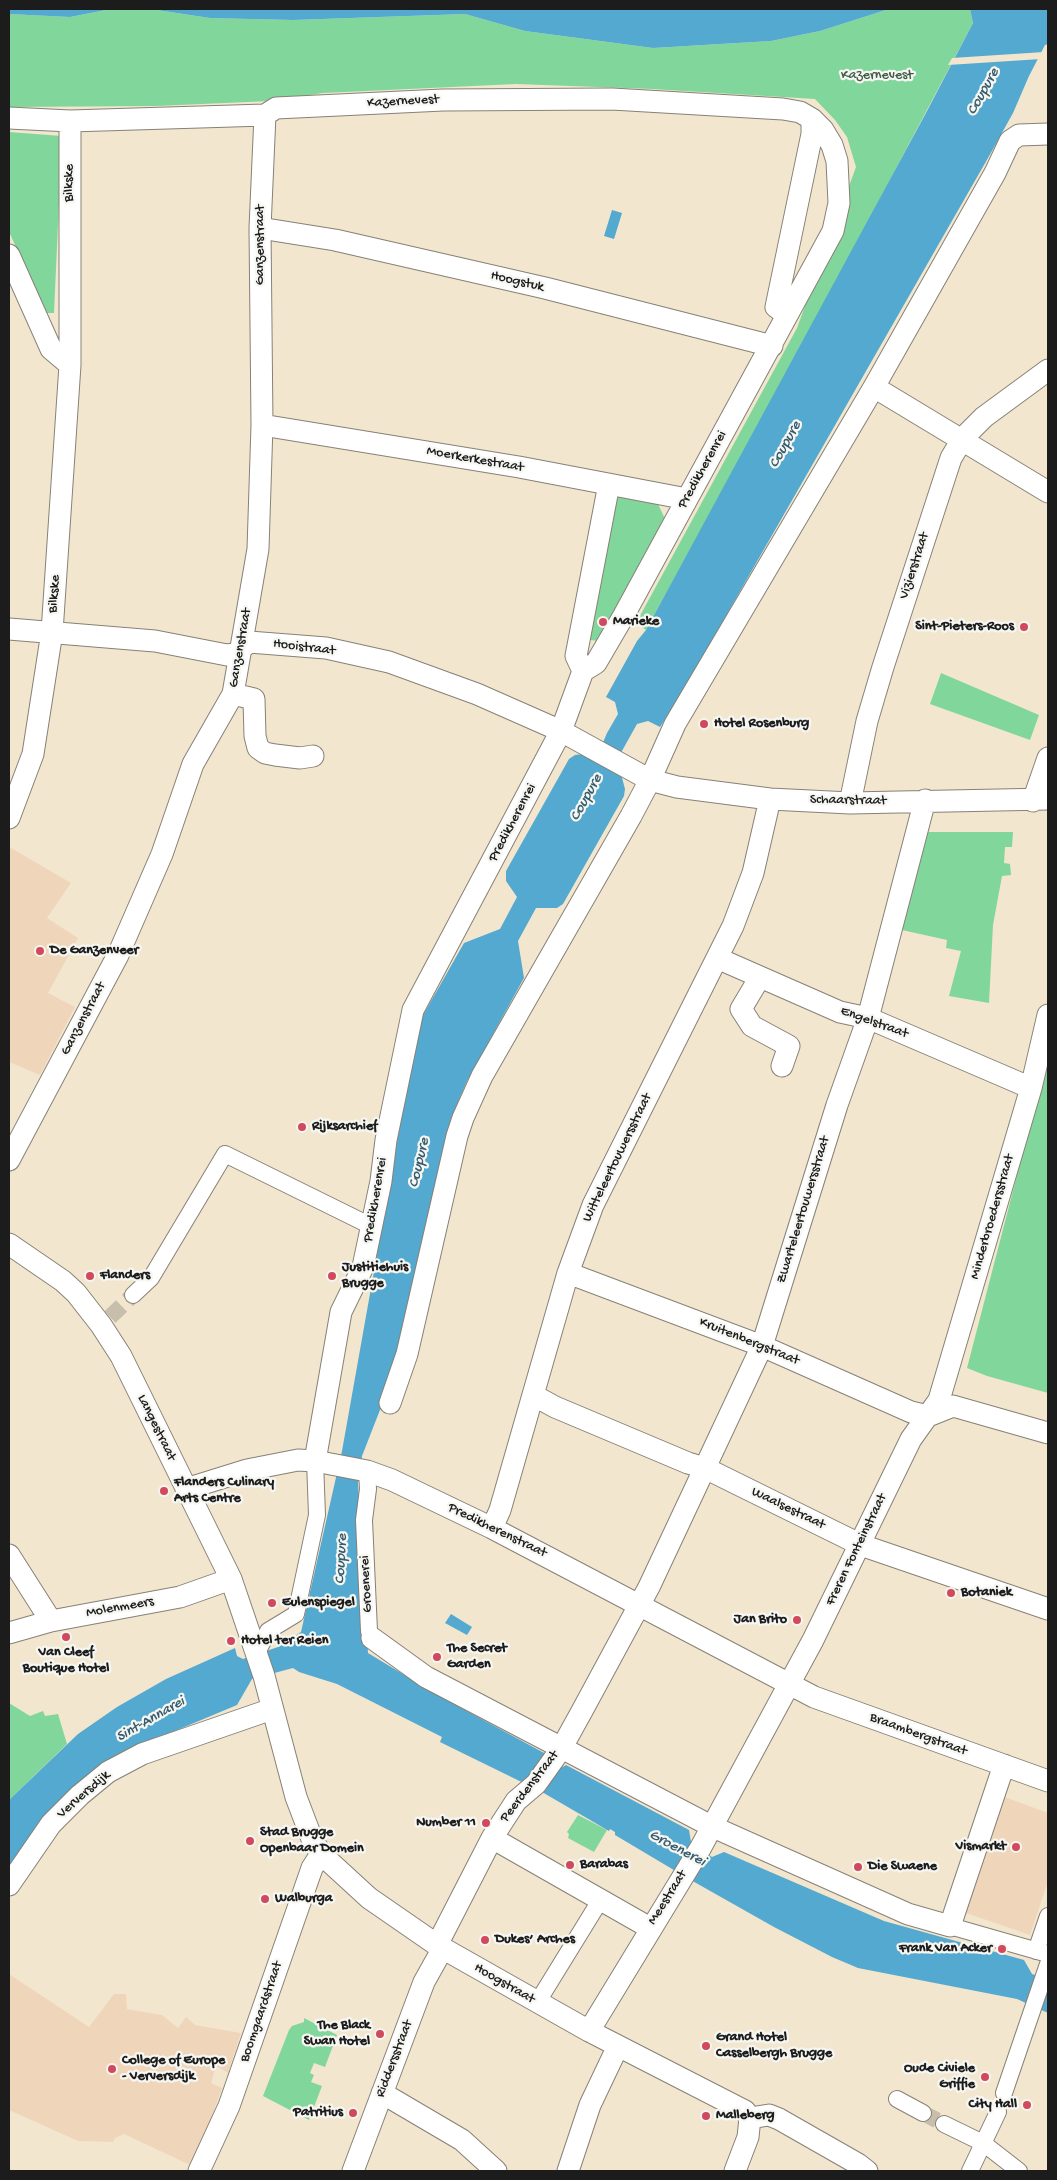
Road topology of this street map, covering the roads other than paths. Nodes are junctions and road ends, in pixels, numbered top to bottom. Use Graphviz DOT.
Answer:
graph roads {
  1 [pos="265,115"];
  2 [pos="806,116"];
  3 [pos="9,118"];
  4 [pos="70,121"];
  5 [pos="1048,134"];
  6 [pos="260,228"];
  7 [pos="9,255"];
  8 [pos="787,315"];
  9 [pos="772,346"];
  10 [pos="70,365"];
  11 [pos="1048,370"];
  12 [pos="874,387"];
  13 [pos="262,424"];
  14 [pos="963,438"];
  15 [pos="609,484"];
  16 [pos="1048,492"];
  17 [pos="687,499"];
  18 [pos="9,628"];
  19 [pos="52,632"];
  20 [pos="242,646"];
  21 [pos="583,671"];
  22 [pos="234,694"];
  23 [pos="562,731"];
  24 [pos="594,748"];
  25 [pos="313,756"];
  26 [pos="1048,758"];
  27 [pos="643,776"];
  28 [pos="770,799"];
  29 [pos="925,800"];
  30 [pos="1041,800"];
  31 [pos="850,802"];
  32 [pos="9,818"];
  33 [pos="717,958"];
  34 [pos="760,977"];
  35 [pos="1048,1015"];
  36 [pos="868,1018"];
  37 [pos="782,1066"];
  38 [pos="1031,1088"];
  39 [pos="9,1160"];
  40 [pos="371,1226"];
  41 [pos="9,1244"];
  42 [pos="568,1274"];
  43 [pos="133,1295"];
  44 [pos="762,1346"];
  45 [pos="534,1395"];
  46 [pos="390,1402"];
  47 [pos="928,1416"];
  48 [pos="1048,1433"];
  49 [pos="315,1460"];
  50 [pos="705,1468"];
  51 [pos="363,1470"];
  52 [pos="186,1489"];
  53 [pos="492,1528"];
  54 [pos="861,1545"];
  55 [pos="9,1555"];
  56 [pos="231,1580"];
  57 [pos="639,1604"];
  58 [pos="1048,1608"];
  59 [pos="51,1621"];
  60 [pos="9,1633"];
  61 [pos="372,1638"];
  62 [pos="257,1653"];
  63 [pos="264,1676"];
  64 [pos="789,1685"];
  65 [pos="272,1709"];
  66 [pos="556,1756"];
  67 [pos="1004,1765"];
  68 [pos="1048,1781"];
  69 [pos="711,1826"];
  70 [pos="492,1838"];
  71 [pos="321,1854"];
  72 [pos="9,1885"];
  73 [pos="602,1899"];
  74 [pos="1048,1916"];
  75 [pos="950,1926"];
  76 [pos="650,1928"];
  77 [pos="440,1947"];
  78 [pos="1042,1953"];
  79 [pos="1046,1971"];
  80 [pos="537,2003"];
  81 [pos="588,2031"];
  82 [pos="618,2046"];
  83 [pos="382,2093"];
  84 [pos="1004,2094"];
  85 [pos="897,2099"];
  86 [pos="998,2112"];
  87 [pos="923,2113"];
  88 [pos="750,2118"];
  89 [pos="944,2124"];
  90 [pos="983,2143"];
  91 [pos="200,2170"];
  92 [pos="353,2171"];
  93 [pos="496,2171"];
  94 [pos="568,2171"];
  95 [pos="735,2171"];
  96 [pos="867,2171"];
  97 [pos="970,2171"];
  98 [pos="1019,2171"];
  1 -- 2 [label="street, Kazernevest"];
  1 -- 4 [label="street, Kazernevest"];
  1 -- 6 [label="street, Ganzenstraat"];
  2 -- 8 [label="street"];
  2 -- 8 [label="street, Predikherenrei"];
  3 -- 4 [label="street, Kazernevest"];
  4 -- 10 [label="street, Bilkske"];
  5 -- 12 [label="street"];
  6 -- 9 [label="street, Hoogstuk"];
  6 -- 13 [label="street, Ganzenstraat"];
  7 -- 10 [label="street"];
  8 -- 9 [label="street, Predikherenrei"];
  9 -- 17 [label="street, Predikherenrei"];
  10 -- 19 [label="street, Bilkske"];
  11 -- 14 [label="street, Vizierstraat"];
  12 -- 14 [label="street"];
  12 -- 27 [label="street"];
  13 -- 15 [label="street, Moerkerkestraat"];
  13 -- 20 [label="street, Ganzenstraat"];
  14 -- 16 [label="street"];
  14 -- 31 [label="street, Vizierstraat"];
  15 -- 17 [label="street, Moerkerkestraat"];
  15 -- 21 [label="street"];
  17 -- 21 [label="street, Predikherenrei"];
  18 -- 19 [label="street, Hooistraat"];
  19 -- 20 [label="street, Hooistraat"];
  19 -- 32 [label="street, Bilkske"];
  20 -- 22 [label="street, Ganzenstraat"];
  20 -- 23 [label="street, Hooistraat"];
  21 -- 23 [label="street, Predikherenrei"];
  22 -- 25 [label="street"];
  22 -- 39 [label="street, Ganzenstraat"];
  23 -- 24 [label="street, Hooistraat"];
  23 -- 40 [label="street, Predikherenrei"];
  24 -- 27 [label="street, Schaarstraat"];
  26 -- 30 [label="street"];
  27 -- 28 [label="street, Schaarstraat"];
  27 -- 46 [label="street"];
  28 -- 31 [label="street, Schaarstraat"];
  28 -- 33 [label="street, Witteleertouwersstraat"];
  29 -- 30 [label="street, Schaarstraat"];
  29 -- 31 [label="street, Schaarstraat"];
  29 -- 36 [label="street, Zwarteleertouwersstraat"];
  33 -- 34 [label="street, Engelstraat"];
  33 -- 42 [label="street, Witteleertouwersstraat"];
  34 -- 36 [label="street, Engelstraat"];
  34 -- 37 [label="street"];
  35 -- 38 [label="street, Minderbroedersstraat"];
  36 -- 38 [label="street, Engelstraat"];
  36 -- 44 [label="street, Zwarteleertouwersstraat"];
  38 -- 47 [label="street, Minderbroedersstraat"];
  40 -- 43 [label="street"];
  40 -- 49 [label="street, Predikherenrei"];
  41 -- 52 [label="street, Langestraat"];
  42 -- 44 [label="street, Kruitenbergstraat"];
  42 -- 45 [label="street, Witteleertouwersstraat"];
  44 -- 47 [label="street, Kruitenbergstraat"];
  44 -- 50 [label="street, Zwarteleertouwersstraat"];
  45 -- 50 [label="street, Waalsestraat"];
  45 -- 53 [label="street, Witteleertouwersstraat"];
  47 -- 48 [label="street"];
  47 -- 54 [label="street, Freren Fonteinstraat"];
  49 -- 51 [label="street, Predikherenstraat"];
  49 -- 52 [label="street, Predikherenstraat"];
  49 -- 62 [label="street, Predikherenrei"];
  50 -- 54 [label="street, Waalsestraat"];
  50 -- 57 [label="street, Zwarteleertouwersstraat"];
  51 -- 53 [label="street, Predikherenstraat"];
  51 -- 61 [label="street, Groenerei"];
  52 -- 56 [label="street, Langestraat"];
  53 -- 57 [label="street, Predikherenstraat"];
  54 -- 58 [label="street, Waalsestraat"];
  54 -- 64 [label="street, Freren Fonteinstraat"];
  55 -- 59 [label="street"];
  56 -- 59 [label="street, Molenmeers"];
  56 -- 62 [label="street, Langestraat"];
  57 -- 64 [label="street, Predikherenstraat"];
  57 -- 66 [label="street, Peerdenstraat"];
  59 -- 60 [label="street, Molenmeers"];
  61 -- 66 [label="street, Groenerei"];
  62 -- 63 [label="street, Langestraat"];
  63 -- 65 [label="street, Hoogstraat"];
  64 -- 67 [label="street, Braambergstraat"];
  64 -- 69 [label="street, Meestraat"];
  65 -- 71 [label="street, Hoogstraat"];
  65 -- 72 [label="street, Verversdijk"];
  66 -- 69 [label="street, Groenerei"];
  66 -- 70 [label="street, Peerdenstraat"];
  67 -- 68 [label="street, Braambergstraat"];
  67 -- 75 [label="street"];
  69 -- 75 [label="street, Groenerei"];
  69 -- 76 [label="street, Meestraat"];
  70 -- 73 [label="street"];
  70 -- 77 [label="street, Peerdenstraat"];
  71 -- 77 [label="street, Hoogstraat"];
  71 -- 91 [label="street, Boomgaardstraat"];
  73 -- 76 [label="street"];
  73 -- 80 [label="street"];
  74 -- 78 [label="street"];
  75 -- 78 [label="street"];
  76 -- 81 [label="street, Meestraat"];
  77 -- 80 [label="street, Hoogstraat"];
  77 -- 83 [label="street, Riddersstraat"];
  79 -- 84 [label="street"];
  80 -- 81 [label="street, Hoogstraat"];
  81 -- 82 [label="street, Hoogstraat"];
  82 -- 88 [label="street, Hoogstraat"];
  82 -- 94 [label="street"];
  83 -- 92 [label="street, Riddersstraat"];
  83 -- 93 [label="street"];
  85 -- 87 [label="street"];
  86 -- 90 [label="street"];
  88 -- 95 [label="street"];
  88 -- 96 [label="street"];
  89 -- 90 [label="street"];
  90 -- 97 [label="street"];
  90 -- 98 [label="street"];
}
